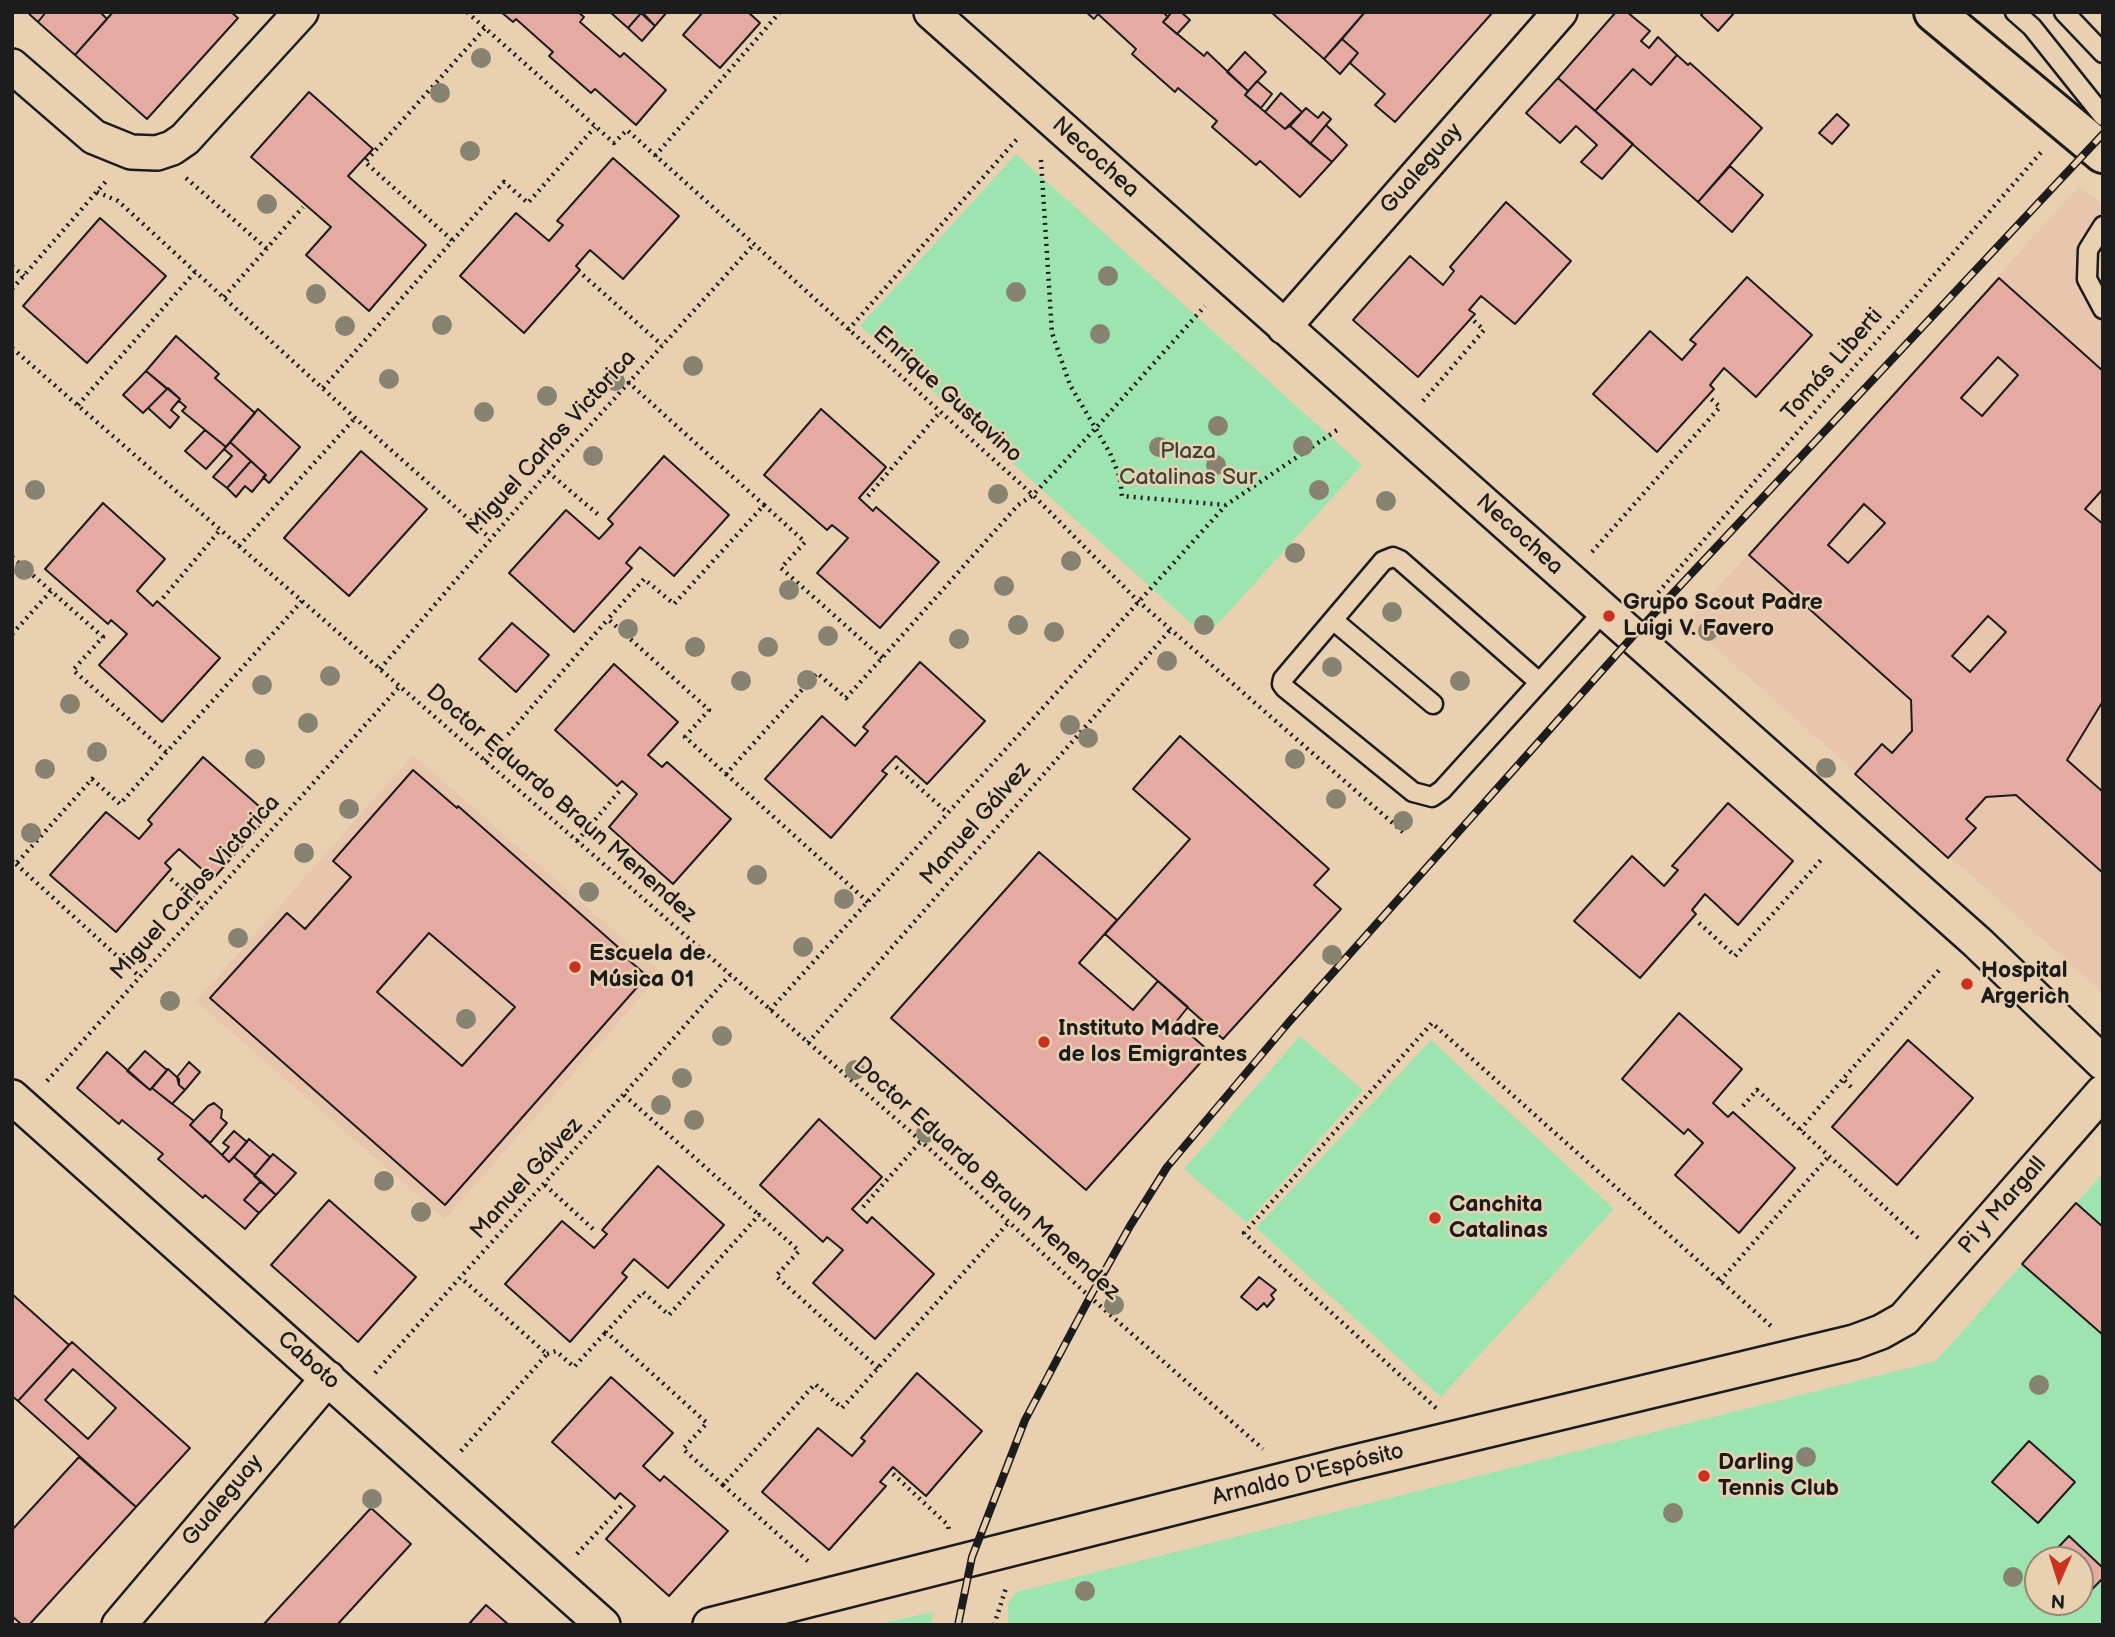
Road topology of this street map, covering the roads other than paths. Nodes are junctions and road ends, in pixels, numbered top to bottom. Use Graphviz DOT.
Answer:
graph roads {
  1 [pos="301,12"];
  2 [pos="931,12"];
  3 [pos="1560,12"];
  4 [pos="1934,12"];
  5 [pos="2015,12"];
  6 [pos="2064,12"];
  7 [pos="2103,53"];
  8 [pos="12,66"];
  9 [pos="2085,119"];
  10 [pos="2103,153"];
  11 [pos="2103,226"];
  12 [pos="2103,309"];
  13 [pos="1284,327"];
  14 [pos="1334,620"];
  15 [pos="1615,620"];
  16 [pos="1539,682"];
  17 [pos="1433,704"];
  18 [pos="2103,1063"];
  19 [pos="2103,1092"];
  20 [pos="12,1097"];
  21 [pos="1904,1320"];
  22 [pos="328,1378"];
  23 [pos="119,1625"];
  24 [pos="603,1625"];
  25 [pos="710,1625"];
  1 -- 8 [label="street"];
  2 -- 13 [label="street, Necochea"];
  3 -- 13 [label="street, Gualeguay"];
  4 -- 9 [label="main road"];
  5 -- 9 [label="lane"];
  6 -- 7 [label="lane"];
  9 -- 10 [label="main road"];
  11 -- 12 [label="lane"];
  13 -- 15 [label="street, Necochea"];
  14 -- 16 [label="lane"];
  14 -- 16 [label="lane"];
  14 -- 17 [label="lane"];
  15 -- 16 [label="lane"];
  15 -- 18 [label="street, Necochea"];
  19 -- 21 [label="street, Pi y Margall"];
  20 -- 22 [label="street, Caboto"];
  21 -- 25 [label="street, Arnaldo D'Espósito"];
  22 -- 23 [label="street, Gualeguay"];
  22 -- 24 [label="street, Caboto"];
}
